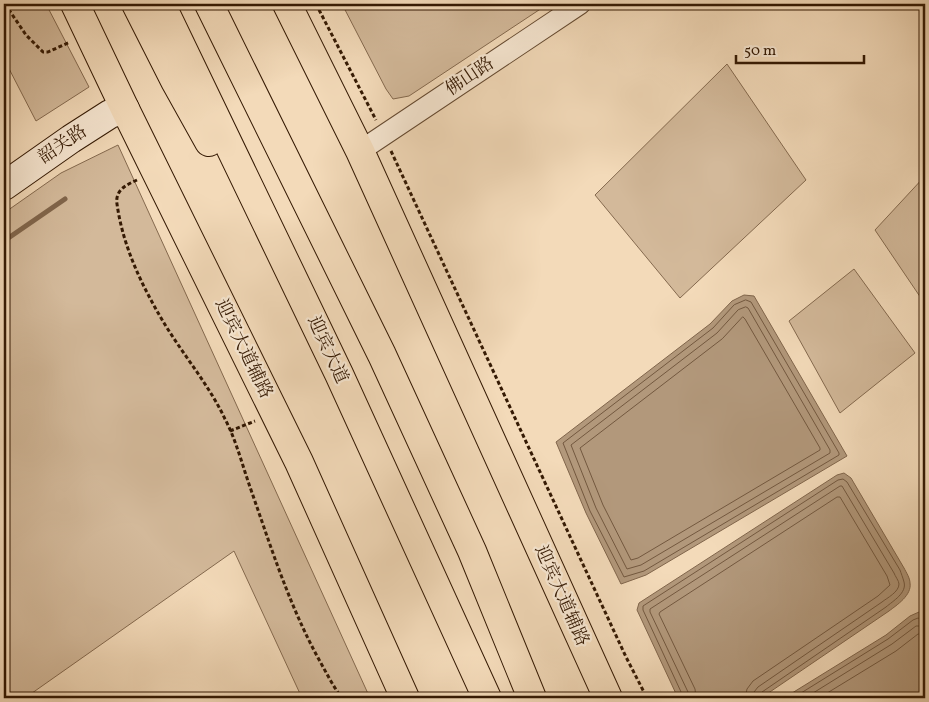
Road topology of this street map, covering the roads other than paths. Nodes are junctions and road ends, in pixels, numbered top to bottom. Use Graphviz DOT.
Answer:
graph roads {
  1 [pos="75,4"];
  2 [pos="136,4"];
  3 [pos="161,4"];
  4 [pos="209,4"];
  5 [pos="225,4"];
  6 [pos="287,4"];
  7 [pos="580,4"];
  8 [pos="125,109"];
  9 [pos="360,150"];
  10 [pos="4,186"];
  11 [pos="382,355"];
  12 [pos="339,374"];
  13 [pos="472,551"];
  14 [pos="404,698"];
  15 [pos="487,698"];
  16 [pos="532,698"];
  17 [pos="551,698"];
  18 [pos="608,698"];
  1 -- 8 [label="main road, 迎宾大道辅路"];
  2 -- 12 [label="main road"];
  3 -- 12 [label="main road, 迎宾大道"];
  4 -- 11 [label="main road"];
  5 -- 11 [label="main road"];
  6 -- 9 [label="main road, 迎宾大道辅路"];
  7 -- 9 [label="street, 佛山路"];
  8 -- 10 [label="street, 韶关路"];
  8 -- 14 [label="main road, 迎宾大道辅路"];
  9 -- 18 [label="main road, 迎宾大道辅路"];
  11 -- 13 [label="main road"];
  12 -- 15 [label="main road, 迎宾大道"];
  13 -- 16 [label="main road"];
  13 -- 17 [label="main road"];
}
